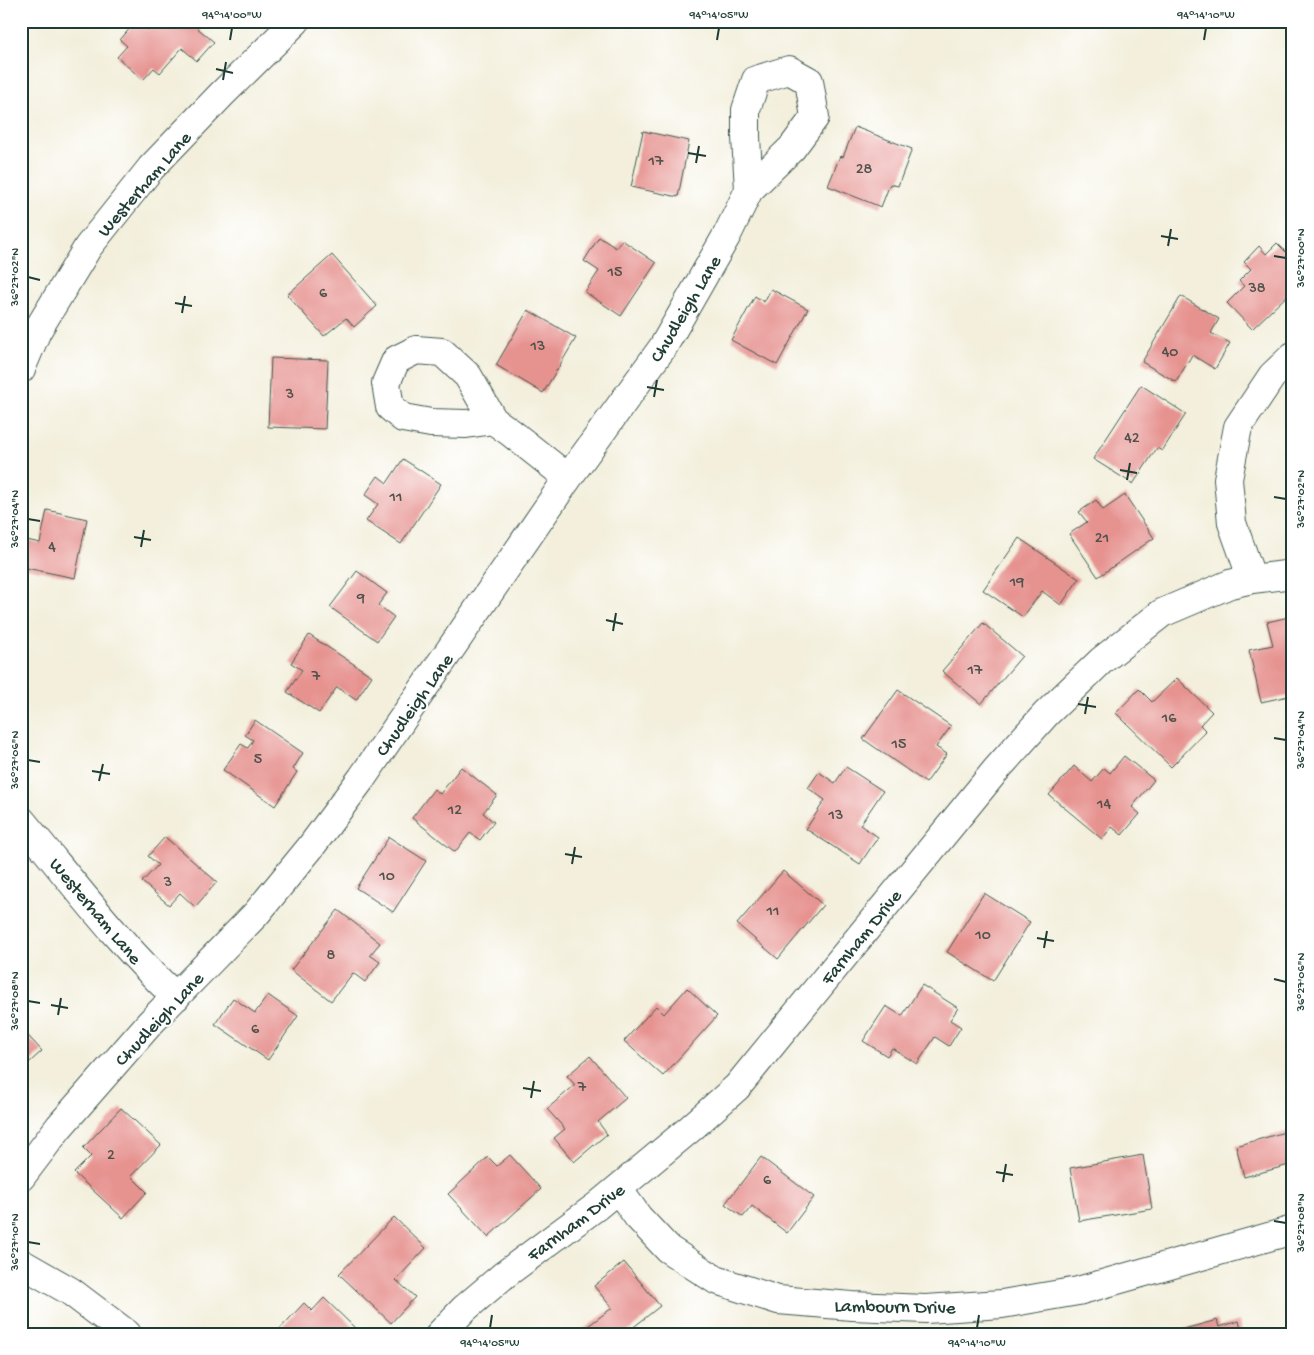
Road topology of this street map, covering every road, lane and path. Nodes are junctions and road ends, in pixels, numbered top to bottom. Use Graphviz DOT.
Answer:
graph roads {
  1 [pos="296,21"];
  2 [pos="749,190"];
  3 [pos="1293,356"];
  4 [pos="21,369"];
  5 [pos="493,420"];
  6 [pos="568,478"];
  7 [pos="1293,574"];
  8 [pos="1252,579"];
  9 [pos="21,820"];
  10 [pos="176,997"];
  11 [pos="21,1177"];
  12 [pos="618,1189"];
  13 [pos="1293,1230"];
  14 [pos="21,1263"];
  15 [pos="127,1334"];
  16 [pos="440,1334"];
  1 -- 4 [label="street, Westerham Lane"];
  2 -- 6 [label="street, Chudleigh Lane"];
  3 -- 8 [label="street"];
  5 -- 6 [label="street"];
  6 -- 10 [label="street, Chudleigh Lane"];
  7 -- 8 [label="street, Farnham Drive"];
  8 -- 12 [label="street, Farnham Drive"];
  9 -- 10 [label="street, Westerham Lane"];
  10 -- 11 [label="street, Chudleigh Lane"];
  12 -- 13 [label="street, Lambourn Drive"];
  12 -- 16 [label="street, Farnham Drive"];
  14 -- 15 [label="street"];
}
